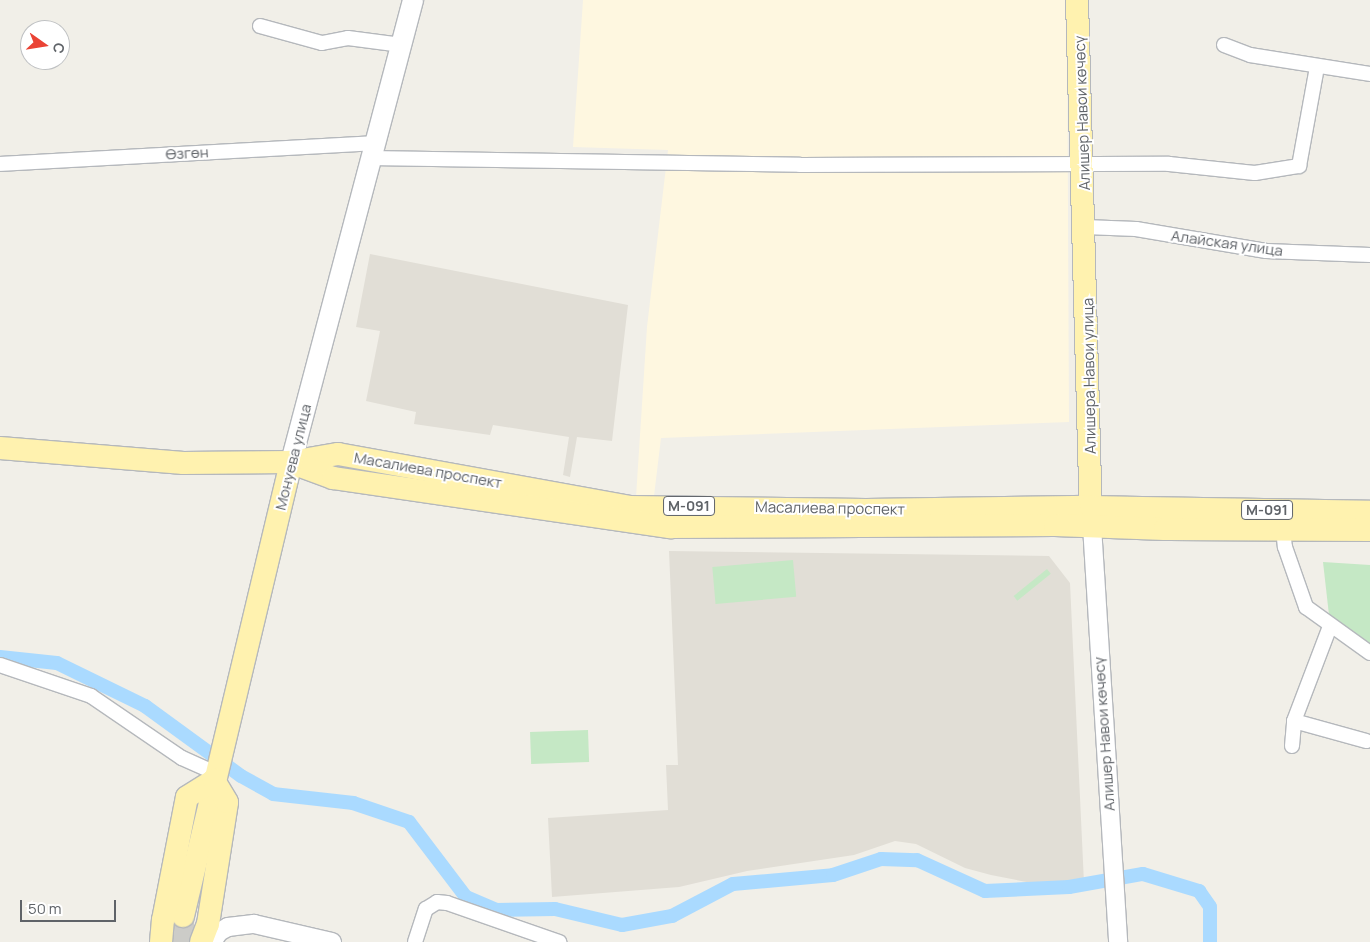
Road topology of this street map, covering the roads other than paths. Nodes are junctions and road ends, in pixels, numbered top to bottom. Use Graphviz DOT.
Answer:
graph roads {
  1 [pos="413,0"];
  2 [pos="1077,0"];
  3 [pos="260,26"];
  4 [pos="402,45"];
  5 [pos="1224,45"];
  6 [pos="1318,68"];
  7 [pos="1370,74"];
  8 [pos="372,150"];
  9 [pos="1084,163"];
  10 [pos="0,164"];
  11 [pos="1085,226"];
  12 [pos="1370,256"];
  13 [pos="0,448"];
  14 [pos="291,462"];
  15 [pos="1370,512"];
  16 [pos="1091,517"];
  17 [pos="1282,529"];
  18 [pos="1370,530"];
  19 [pos="1330,626"];
  20 [pos="1370,653"];
  21 [pos="0,665"];
  22 [pos="1294,721"];
  23 [pos="1366,741"];
  24 [pos="1292,746"];
  25 [pos="217,768"];
  26 [pos="183,916"];
  27 [pos="162,942"];
  28 [pos="201,942"];
  29 [pos="212,942"];
  30 [pos="332,942"];
  31 [pos="415,942"];
  32 [pos="559,942"];
  33 [pos="1118,942"];
  1 -- 4 [label="main road, Монуева улица"];
  2 -- 9 [label="main road, Алишер Навои көчөсү"];
  3 -- 4 [label="street"];
  4 -- 8 [label="main road, Монуева улица"];
  5 -- 6 [label="street"];
  6 -- 7 [label="street"];
  6 -- 9 [label="street, Өзгөн"];
  8 -- 9 [label="street, Өзгөн"];
  8 -- 10 [label="street, Өзгөн"];
  8 -- 14 [label="main road, Монуева улица"];
  9 -- 11 [label="main road, Алишер Навои көчөсү"];
  11 -- 12 [label="street, Алайская улица"];
  11 -- 16 [label="main road, Алишера Навои улица"];
  13 -- 14 [label="main road"];
  14 -- 16 [label="main road, Масалиева проспект / М-091"];
  14 -- 25 [label="main road, Монуева улица"];
  15 -- 16 [label="main road, Масалиева проспект / М-091"];
  16 -- 17 [label="main road, М-091"];
  16 -- 33 [label="street, Алишер Навои көчөсү"];
  17 -- 18 [label="main road, М-091"];
  17 -- 19 [label="street"];
  19 -- 20 [label="street"];
  19 -- 22 [label="street"];
  21 -- 25 [label="street"];
  22 -- 23 [label="street"];
  22 -- 24 [label="street"];
  25 -- 26 [label="main road, Монуева улица"];
  25 -- 27 [label="main road"];
  25 -- 28 [label="main road"];
  29 -- 30 [label="street"];
  31 -- 32 [label="street"];
}
